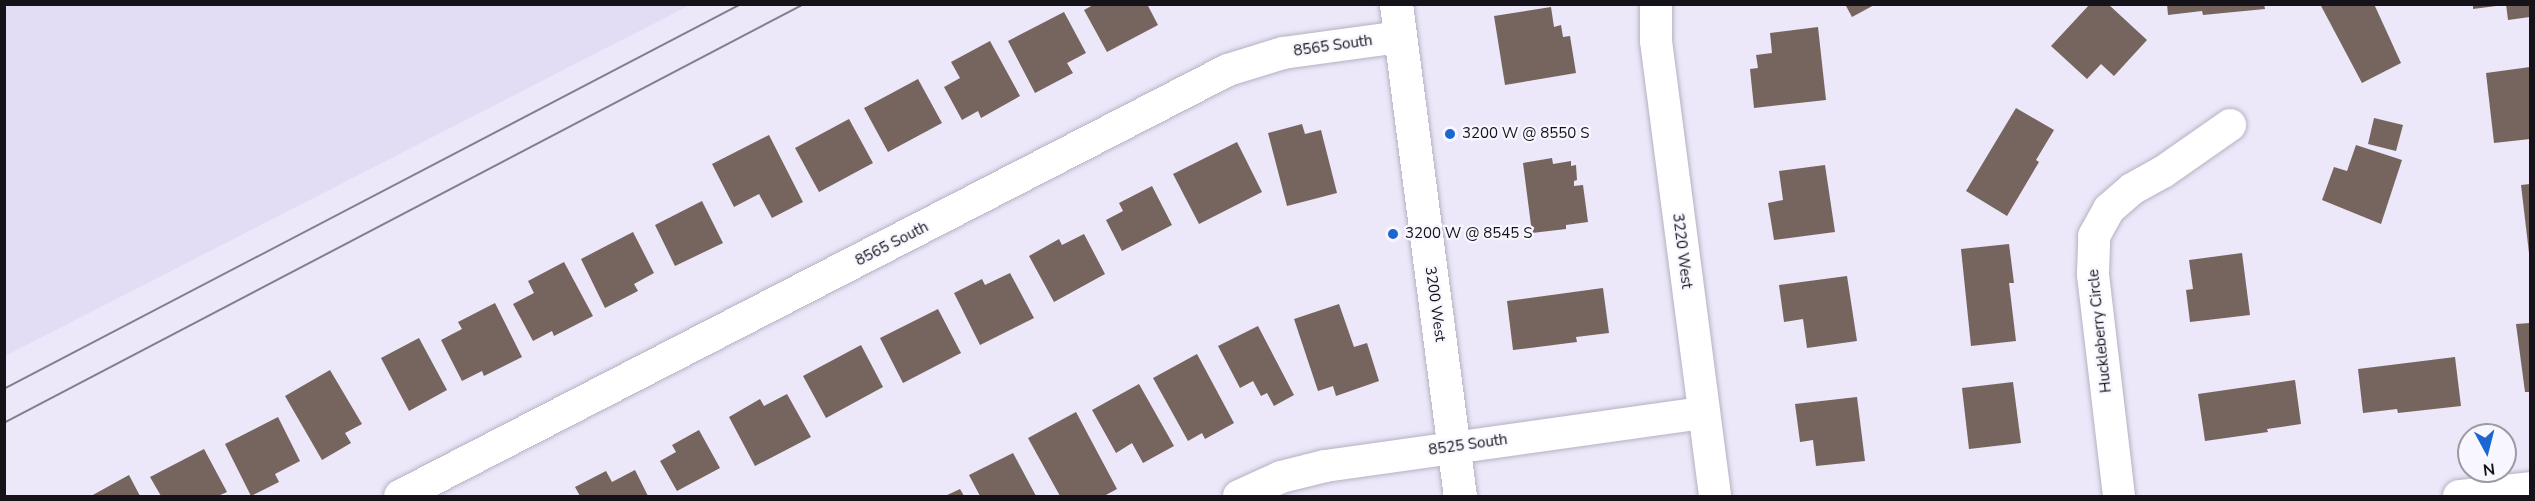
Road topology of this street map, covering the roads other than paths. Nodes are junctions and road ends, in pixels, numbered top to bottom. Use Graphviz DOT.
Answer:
graph roads {
  1 [pos="1396,4"];
  2 [pos="1656,4"];
  3 [pos="1400,37"];
  4 [pos="2230,125"];
  5 [pos="1703,413"];
  6 [pos="1453,447"];
  7 [pos="2530,488"];
  8 [pos="400,496"];
  9 [pos="1239,496"];
  10 [pos="1460,496"];
  11 [pos="1715,496"];
  12 [pos="2119,496"];
  13 [pos="2459,496"];
  1 -- 3 [label="street, 3200 West"];
  2 -- 5 [label="street, 3220 West"];
  3 -- 6 [label="street, 3200 West"];
  3 -- 8 [label="street, 8565 South"];
  4 -- 12 [label="street, Huckleberry Circle"];
  5 -- 6 [label="street, 8525 South"];
  5 -- 11 [label="street, 3220 West"];
  6 -- 9 [label="street, 8525 South"];
  6 -- 10 [label="street, 3200 West"];
  7 -- 13 [label="street"];
}
